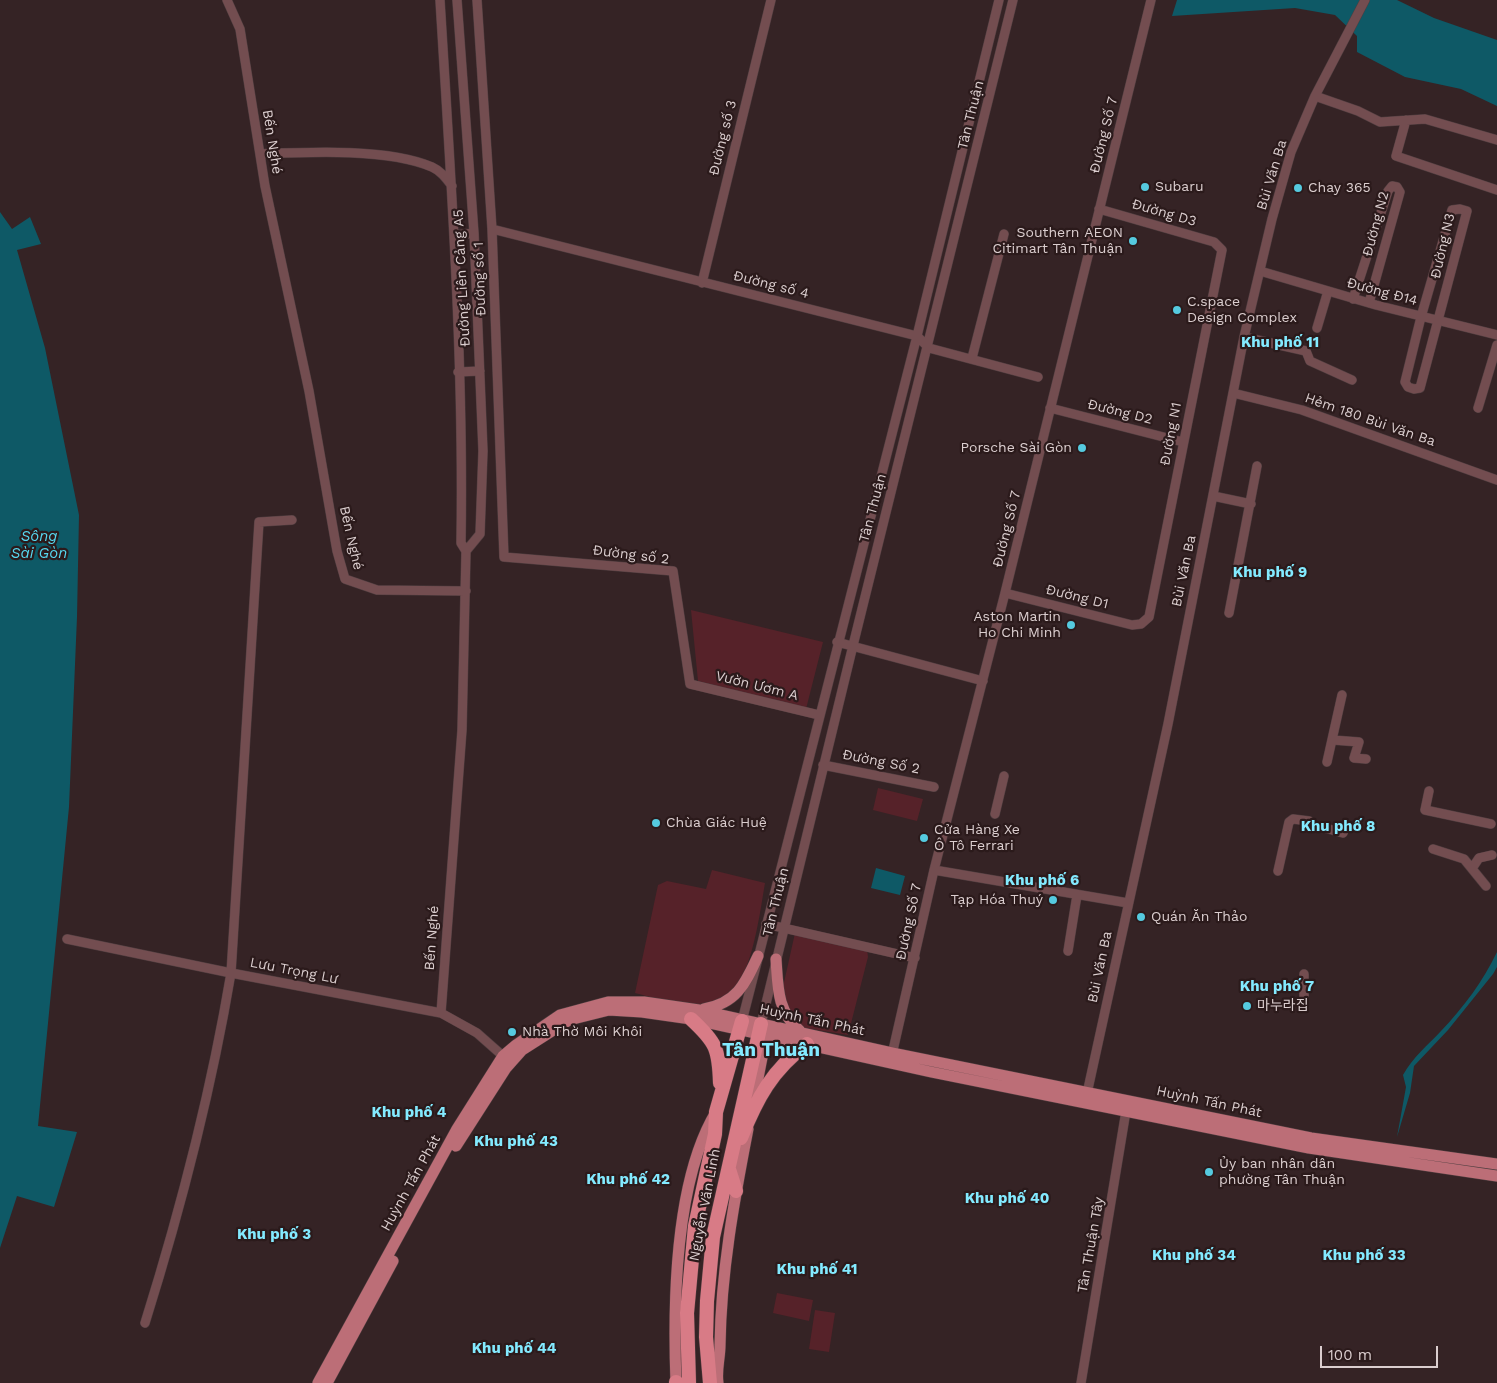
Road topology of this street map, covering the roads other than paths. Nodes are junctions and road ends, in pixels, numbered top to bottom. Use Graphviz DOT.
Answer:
graph roads {
  1 [pos="227,0"];
  2 [pos="440,0"];
  3 [pos="457,0"];
  4 [pos="477,0"];
  5 [pos="771,0"];
  6 [pos="999,0"];
  7 [pos="1013,0"];
  8 [pos="1151,0"];
  9 [pos="1365,0"];
  10 [pos="1315,96"];
  11 [pos="1406,120"];
  12 [pos="1497,140"];
  13 [pos="260,154"];
  14 [pos="452,186"];
  15 [pos="1497,190"];
  16 [pos="1099,209"];
  17 [pos="947,211"];
  18 [pos="961,215"];
  19 [pos="492,229"];
  20 [pos="474,234"];
  21 [pos="1004,234"];
  22 [pos="455,235"];
  23 [pos="1220,246"];
  24 [pos="1260,271"];
  25 [pos="702,282"];
  26 [pos="1328,291"];
  27 [pos="1353,299"];
  28 [pos="1369,303"];
  29 [pos="1421,317"];
  30 [pos="1438,321"];
  31 [pos="1316,328"];
  32 [pos="1497,335"];
  33 [pos="916,336"];
  34 [pos="1244,337"];
  35 [pos="1497,345"];
  36 [pos="929,348"];
  37 [pos="972,358"];
  38 [pos="480,371"];
  39 [pos="458,372"];
  40 [pos="1038,377"];
  41 [pos="1352,380"];
  42 [pos="1233,393"];
  43 [pos="1050,408"];
  44 [pos="1478,408"];
  45 [pos="1184,442"];
  46 [pos="1257,466"];
  47 [pos="1497,480"];
  48 [pos="1213,496"];
  49 [pos="1251,504"];
  50 [pos="292,520"];
  51 [pos="466,551"];
  52 [pos="504,557"];
  53 [pos="466,591"];
  54 [pos="1005,592"];
  55 [pos="1229,613"];
  56 [pos="1142,624"];
  57 [pos="837,642"];
  58 [pos="852,645"];
  59 [pos="983,681"];
  60 [pos="690,684"];
  61 [pos="1342,695"];
  62 [pos="822,702"];
  63 [pos="838,706"];
  64 [pos="819,715"];
  65 [pos="1333,740"];
  66 [pos="1366,759"];
  67 [pos="1327,762"];
  68 [pos="823,764"];
  69 [pos="1004,776"];
  70 [pos="934,787"];
  71 [pos="1429,791"];
  72 [pos="995,814"];
  73 [pos="1309,821"];
  74 [pos="1491,824"];
  75 [pos="1318,826"];
  76 [pos="1343,833"];
  77 [pos="1433,849"];
  78 [pos="1492,855"];
  79 [pos="1473,866"];
  80 [pos="934,870"];
  81 [pos="1278,871"];
  82 [pos="1486,886"];
  83 [pos="1077,895"];
  84 [pos="1128,903"];
  85 [pos="766,924"];
  86 [pos="784,928"];
  87 [pos="67,939"];
  88 [pos="1068,951"];
  89 [pos="758,956"];
  90 [pos="915,958"];
  91 [pos="776,959"];
  92 [pos="231,973"];
  93 [pos="1304,974"];
  94 [pos="1304,997"];
  95 [pos="441,1013"];
  96 [pos="695,1015"];
  97 [pos="741,1026"];
  98 [pos="762,1032"];
  99 [pos="804,1038"];
  100 [pos="892,1058"];
  101 [pos="507,1060"];
  102 [pos="1086,1097"];
  103 [pos="720,1098"];
  104 [pos="1126,1111"];
  105 [pos="716,1112"];
  106 [pos="752,1112"];
  107 [pos="1310,1143"];
  108 [pos="729,1167"];
  109 [pos="1492,1170"];
  110 [pos="736,1191"];
  111 [pos="687,1322"];
  112 [pos="145,1323"];
  113 [pos="676,1338"];
  114 [pos="334,1363"];
  115 [pos="715,1380"];
  116 [pos="318,1383"];
  117 [pos="327,1383"];
  118 [pos="679,1383"];
  119 [pos="1081,1383"];
  1 -- 13 [label="street, Bến Nghé"];
  2 -- 14 [label="street, Đường Liên Cảng A5"];
  3 -- 20 [label="street, Đường Liên Cảng A5"];
  4 -- 19 [label="street, Đường số 1"];
  5 -- 25 [label="street, Đường số 3"];
  6 -- 17 [label="street, Tân Thuận"];
  7 -- 18 [label="street, Tân Thuận"];
  8 -- 16 [label="street, Đường Số 7"];
  9 -- 10 [label="street, Bùi Văn Ba"];
  10 -- 11 [label="street"];
  10 -- 24 [label="street, Bùi Văn Ba"];
  11 -- 12 [label="street"];
  11 -- 15 [label="street"];
  13 -- 14 [label="street"];
  13 -- 53 [label="street, Bến Nghé"];
  14 -- 22 [label="street, Đường Liên Cảng A5"];
  16 -- 23 [label="street, Đường D3"];
  16 -- 43 [label="street, Đường Số 7"];
  17 -- 18 [label="street"];
  17 -- 33 [label="street, Tân Thuận"];
  18 -- 36 [label="street, Tân Thuận"];
  19 -- 25 [label="street, Đường số 4"];
  19 -- 52 [label="street, Đường số 1"];
  20 -- 22 [label="street"];
  20 -- 38 [label="street, Đường Liên Cảng A5"];
  21 -- 37 [label="street"];
  22 -- 39 [label="street, Đường Liên Cảng A5"];
  23 -- 45 [label="street, Đường N1"];
  24 -- 26 [label="street, Đường Đ14"];
  24 -- 34 [label="street, Bùi Văn Ba"];
  25 -- 33 [label="street, Đường số 4"];
  26 -- 27 [label="street, Đường Đ14"];
  26 -- 31 [label="street"];
  27 -- 28 [label="street, Đường Đ14"];
  27 -- 28 [label="street, Đường N2"];
  28 -- 29 [label="street, Đường Đ14"];
  29 -- 30 [label="street, Đường Đ14"];
  29 -- 30 [label="street"];
  29 -- 30 [label="street, Đường N3"];
  30 -- 32 [label="street, Đường Đ14"];
  33 -- 36 [label="street, Đường số 4"];
  33 -- 57 [label="street, Tân Thuận"];
  34 -- 41 [label="street"];
  34 -- 42 [label="street, Bùi Văn Ba"];
  35 -- 44 [label="street"];
  36 -- 37 [label="street, Đường số 4"];
  36 -- 58 [label="street, Tân Thuận"];
  37 -- 40 [label="street, Đường số 4"];
  38 -- 39 [label="street"];
  38 -- 51 [label="street, Đường Liên Cảng A5"];
  39 -- 51 [label="street, Đường Liên Cảng A5"];
  42 -- 47 [label="street, Hẻm 180 Bùi Văn Ba"];
  42 -- 48 [label="street, Bùi Văn Ba"];
  43 -- 45 [label="street, Đường D2"];
  43 -- 54 [label="street, Đường Số 7"];
  45 -- 56 [label="street, Đường N1"];
  46 -- 49 [label="street"];
  48 -- 49 [label="street"];
  48 -- 84 [label="street, Bùi Văn Ba"];
  49 -- 55 [label="street"];
  50 -- 92 [label="street"];
  51 -- 53 [label="street, Đường Liên Cảng A5"];
  52 -- 60 [label="street, Đường số 2"];
  53 -- 95 [label="street, Bến Nghé"];
  54 -- 56 [label="street, Đường D1"];
  54 -- 59 [label="street, Đường Số 7"];
  57 -- 58 [label="street"];
  57 -- 62 [label="street, Tân Thuận"];
  58 -- 59 [label="street"];
  58 -- 63 [label="street, Tân Thuận"];
  59 -- 80 [label="street, Đường Số 7"];
  60 -- 64 [label="street, Vườn Ươm A"];
  61 -- 65 [label="street"];
  62 -- 63 [label="street"];
  62 -- 64 [label="street, Tân Thuận"];
  63 -- 68 [label="street, Tân Thuận"];
  64 -- 85 [label="street, Tân Thuận"];
  65 -- 66 [label="street"];
  65 -- 67 [label="street"];
  68 -- 70 [label="street, Đường Số 2"];
  68 -- 86 [label="street, Tân Thuận"];
  69 -- 72 [label="street"];
  71 -- 74 [label="street"];
  73 -- 81 [label="street"];
  75 -- 76 [label="street"];
  77 -- 79 [label="street"];
  78 -- 79 [label="street"];
  79 -- 82 [label="street"];
  80 -- 83 [label="street"];
  80 -- 90 [label="street, Đường Số 7"];
  83 -- 84 [label="street"];
  83 -- 88 [label="street"];
  84 -- 102 [label="street, Bùi Văn Ba"];
  85 -- 86 [label="street"];
  85 -- 89 [label="street, Tân Thuận"];
  86 -- 90 [label="street"];
  86 -- 91 [label="street, Tân Thuận"];
  87 -- 92 [label="street, Lưu Trọng Lư"];
  89 -- 96 [label="main road"];
  89 -- 97 [label="street, Tân Thuận"];
  90 -- 100 [label="street, Đường Số 7"];
  91 -- 98 [label="street, Tân Thuận"];
  91 -- 99 [label="main road"];
  92 -- 95 [label="street, Lưu Trọng Lư"];
  92 -- 112 [label="street"];
  93 -- 94 [label="street"];
  95 -- 101 [label="street, Lưu Trọng Lư"];
  96 -- 97 [label="main road, Huỳnh Tấn Phát"];
  96 -- 101 [label="main road, Huỳnh Tấn Phát"];
  96 -- 103 [label="highway"];
  97 -- 98 [label="main road, Huỳnh Tấn Phát"];
  97 -- 103 [label="highway, Nguyễn Văn Linh"];
  98 -- 99 [label="main road, Huỳnh Tấn Phát"];
  98 -- 106 [label="main road, Nguyễn Văn Linh"];
  98 -- 108 [label="highway, Nguyễn Văn Linh"];
  99 -- 100 [label="main road, Huỳnh Tấn Phát"];
  99 -- 106 [label="highway"];
  100 -- 102 [label="main road, Huỳnh Tấn Phát"];
  101 -- 114 [label="main road, Huỳnh Tấn Phát"];
  102 -- 104 [label="main road, Huỳnh Tấn Phát"];
  102 -- 107 [label="main road, Huỳnh Tấn Phát"];
  103 -- 105 [label="highway, Nguyễn Văn Linh"];
  104 -- 107 [label="main road, Huỳnh Tấn Phát"];
  104 -- 119 [label="street, Tân Thuận Tây"];
  105 -- 111 [label="highway, Nguyễn Văn Linh"];
  105 -- 113 [label="main road, Nguyễn Văn Linh"];
  106 -- 108 [label="highway"];
  106 -- 110 [label="main road, Nguyễn Văn Linh"];
  107 -- 109 [label="main road, Huỳnh Tấn Phát"];
  108 -- 110 [label="highway"];
  108 -- 115 [label="highway, Nguyễn Văn Linh"];
  110 -- 115 [label="main road, Nguyễn Văn Linh"];
  111 -- 113 [label="highway"];
  111 -- 118 [label="highway, Nguyễn Văn Linh"];
  113 -- 118 [label="main road, Nguyễn Văn Linh"];
  114 -- 116 [label="main road, Huỳnh Tấn Phát"];
  114 -- 117 [label="main road, Huỳnh Tấn Phát"];
}
